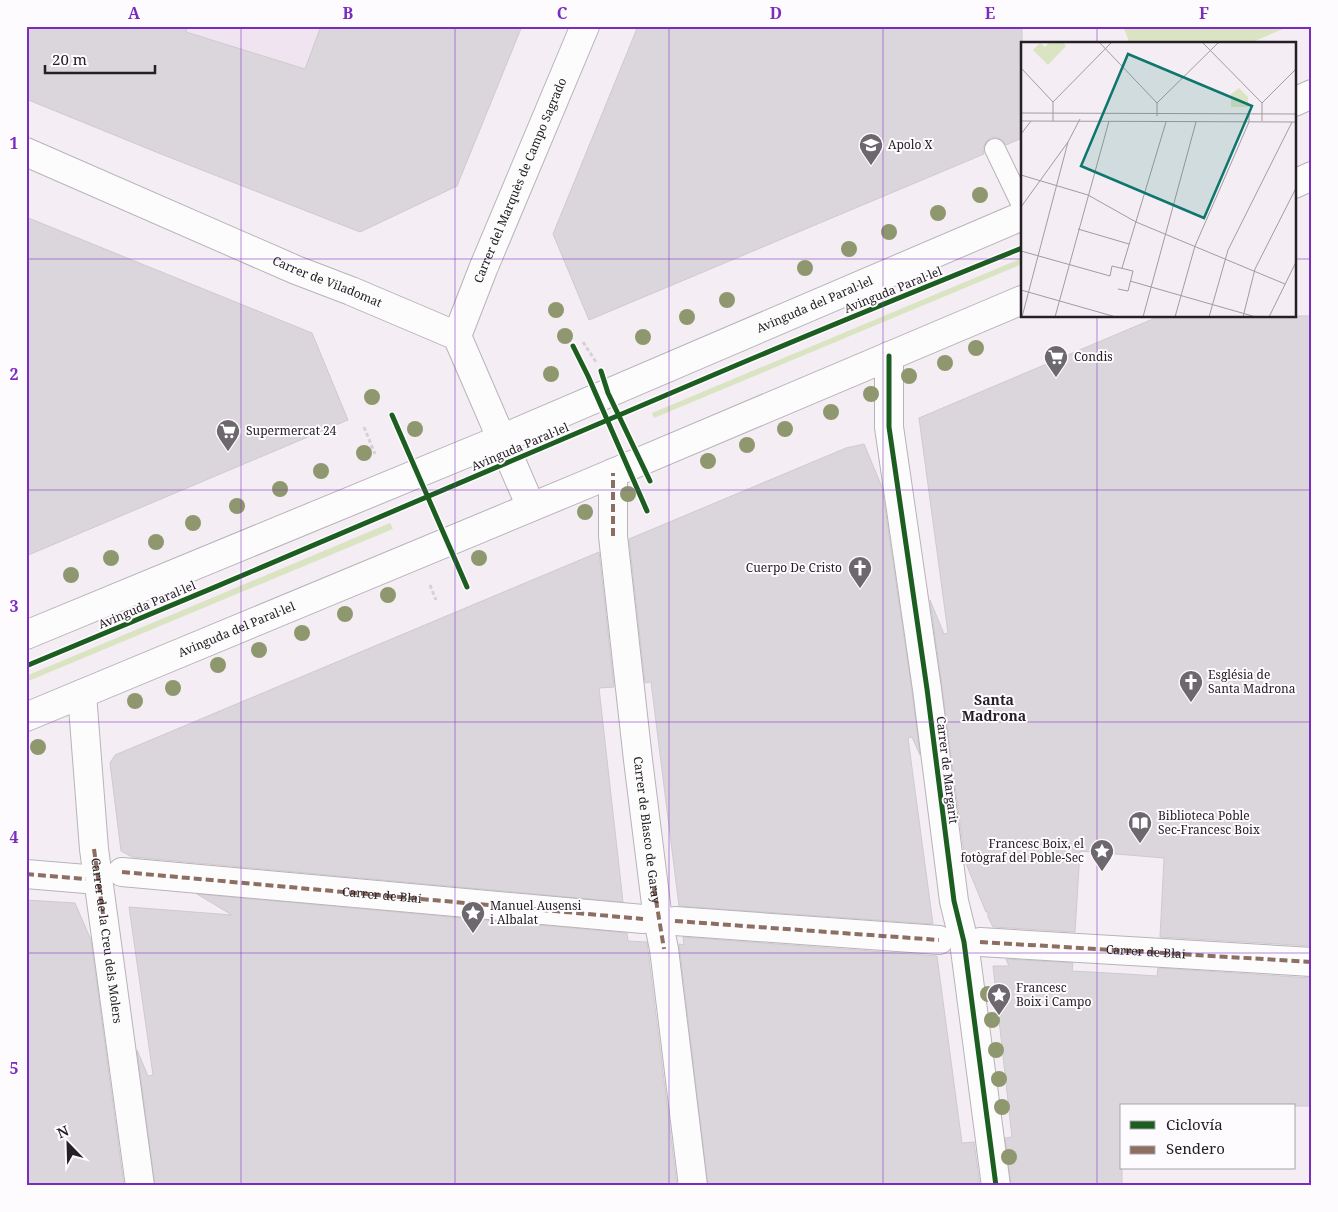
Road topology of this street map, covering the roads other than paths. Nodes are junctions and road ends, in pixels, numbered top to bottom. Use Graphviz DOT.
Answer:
graph roads {
  1 [pos="585,26"];
  2 [pos="1312,94"];
  3 [pos="1296,101"];
  4 [pos="995,149"];
  5 [pos="26,152"];
  6 [pos="1312,176"];
  7 [pos="1296,183"];
  8 [pos="1021,203"];
  9 [pos="1021,216"];
  10 [pos="1021,300"];
  11 [pos="457,336"];
  12 [pos="889,356"];
  13 [pos="501,439"];
  14 [pos="614,473"];
  15 [pos="530,507"];
  16 [pos="26,635"];
  17 [pos="82,694"];
  18 [pos="26,718"];
  19 [pos="122,872"];
  20 [pos="26,874"];
  21 [pos="86,879"];
  22 [pos="643,919"];
  23 [pos="675,921"];
  24 [pos="939,940"];
  25 [pos="980,942"];
  26 [pos="1312,962"];
  27 [pos="140,1186"];
  28 [pos="693,1186"];
  29 [pos="996,1186"];
  1 -- 11 [label="street, Carrer del Marquès de Campo Sagrado"];
  2 -- 3 [label="street"];
  4 -- 8 [label="lane"];
  5 -- 11 [label="street, Carrer de Viladomat"];
  6 -- 7 [label="street"];
  9 -- 13 [label="street, Avinguda del Paral·lel"];
  10 -- 12 [label="street, Avinguda del Paral·lel"];
  11 -- 13 [label="street"];
  12 -- 14 [label="street, Avinguda del Paral·lel"];
  12 -- 29 [label="street, Carrer de Margarit"];
  13 -- 15 [label="street"];
  13 -- 16 [label="street, Avinguda del Paral·lel"];
  14 -- 15 [label="street, Avinguda del Paral·lel"];
  14 -- 28 [label="street, Carrer de Blasco de Garay"];
  15 -- 17 [label="street, Avinguda del Paral·lel"];
  17 -- 18 [label="street, Avinguda del Paral·lel"];
  17 -- 27 [label="street, Carrer de la Creu dels Molers"];
  19 -- 22 [label="street, Carrer de Blai"];
  20 -- 21 [label="street"];
  23 -- 24 [label="street"];
  25 -- 26 [label="street, Carrer de Blai"];
}
